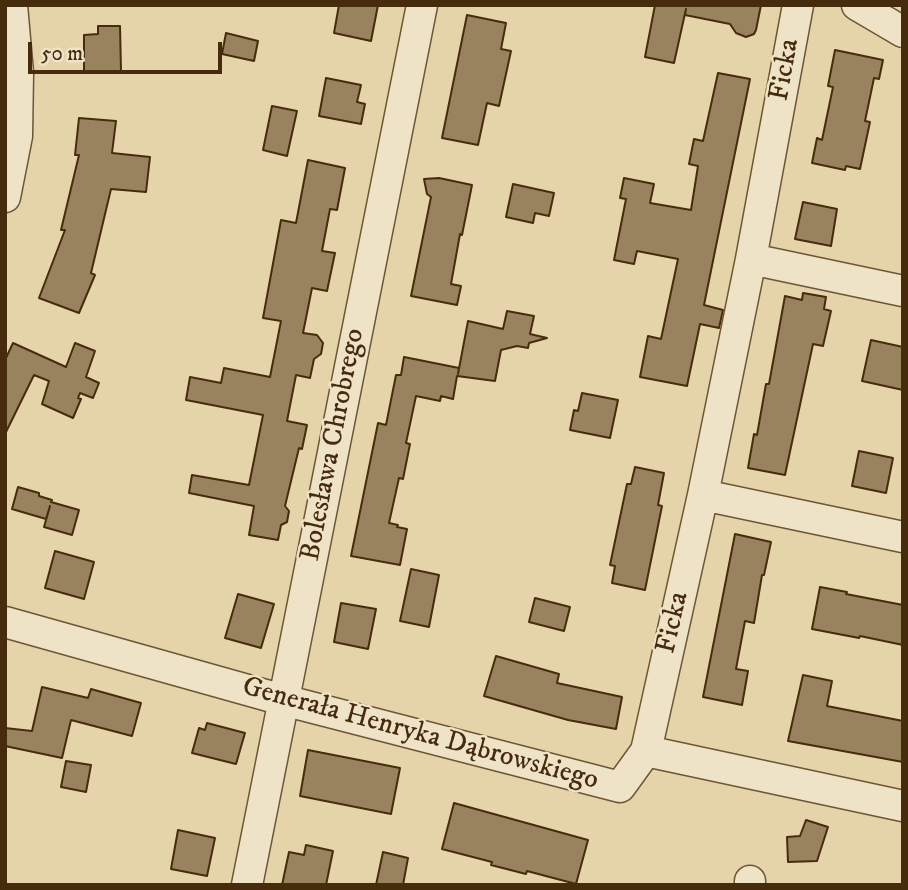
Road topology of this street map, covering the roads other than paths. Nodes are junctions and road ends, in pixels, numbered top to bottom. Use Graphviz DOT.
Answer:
graph roads {
  1 [pos="12,5"];
  2 [pos="422,5"];
  3 [pos="798,5"];
  4 [pos="857,5"];
  5 [pos="903,32"];
  6 [pos="5,197"];
  7 [pos="751,258"];
  8 [pos="903,291"];
  9 [pos="703,495"];
  10 [pos="903,537"];
  11 [pos="5,622"];
  12 [pos="283,700"];
  13 [pos="646,751"];
  14 [pos="903,806"];
  15 [pos="247,885"];
  1 -- 6 [label="street"];
  2 -- 12 [label="street, Bolesława Chrobrego"];
  3 -- 7 [label="street, Ficka"];
  4 -- 5 [label="street"];
  7 -- 8 [label="street"];
  7 -- 9 [label="street, Ficka"];
  9 -- 10 [label="street"];
  9 -- 13 [label="street, Ficka"];
  11 -- 12 [label="street, Generała Henryka Dąbrowskiego"];
  12 -- 13 [label="street, Generała Henryka Dąbrowskiego"];
  12 -- 15 [label="street, Bolesława Chrobrego"];
  13 -- 14 [label="street"];
}
